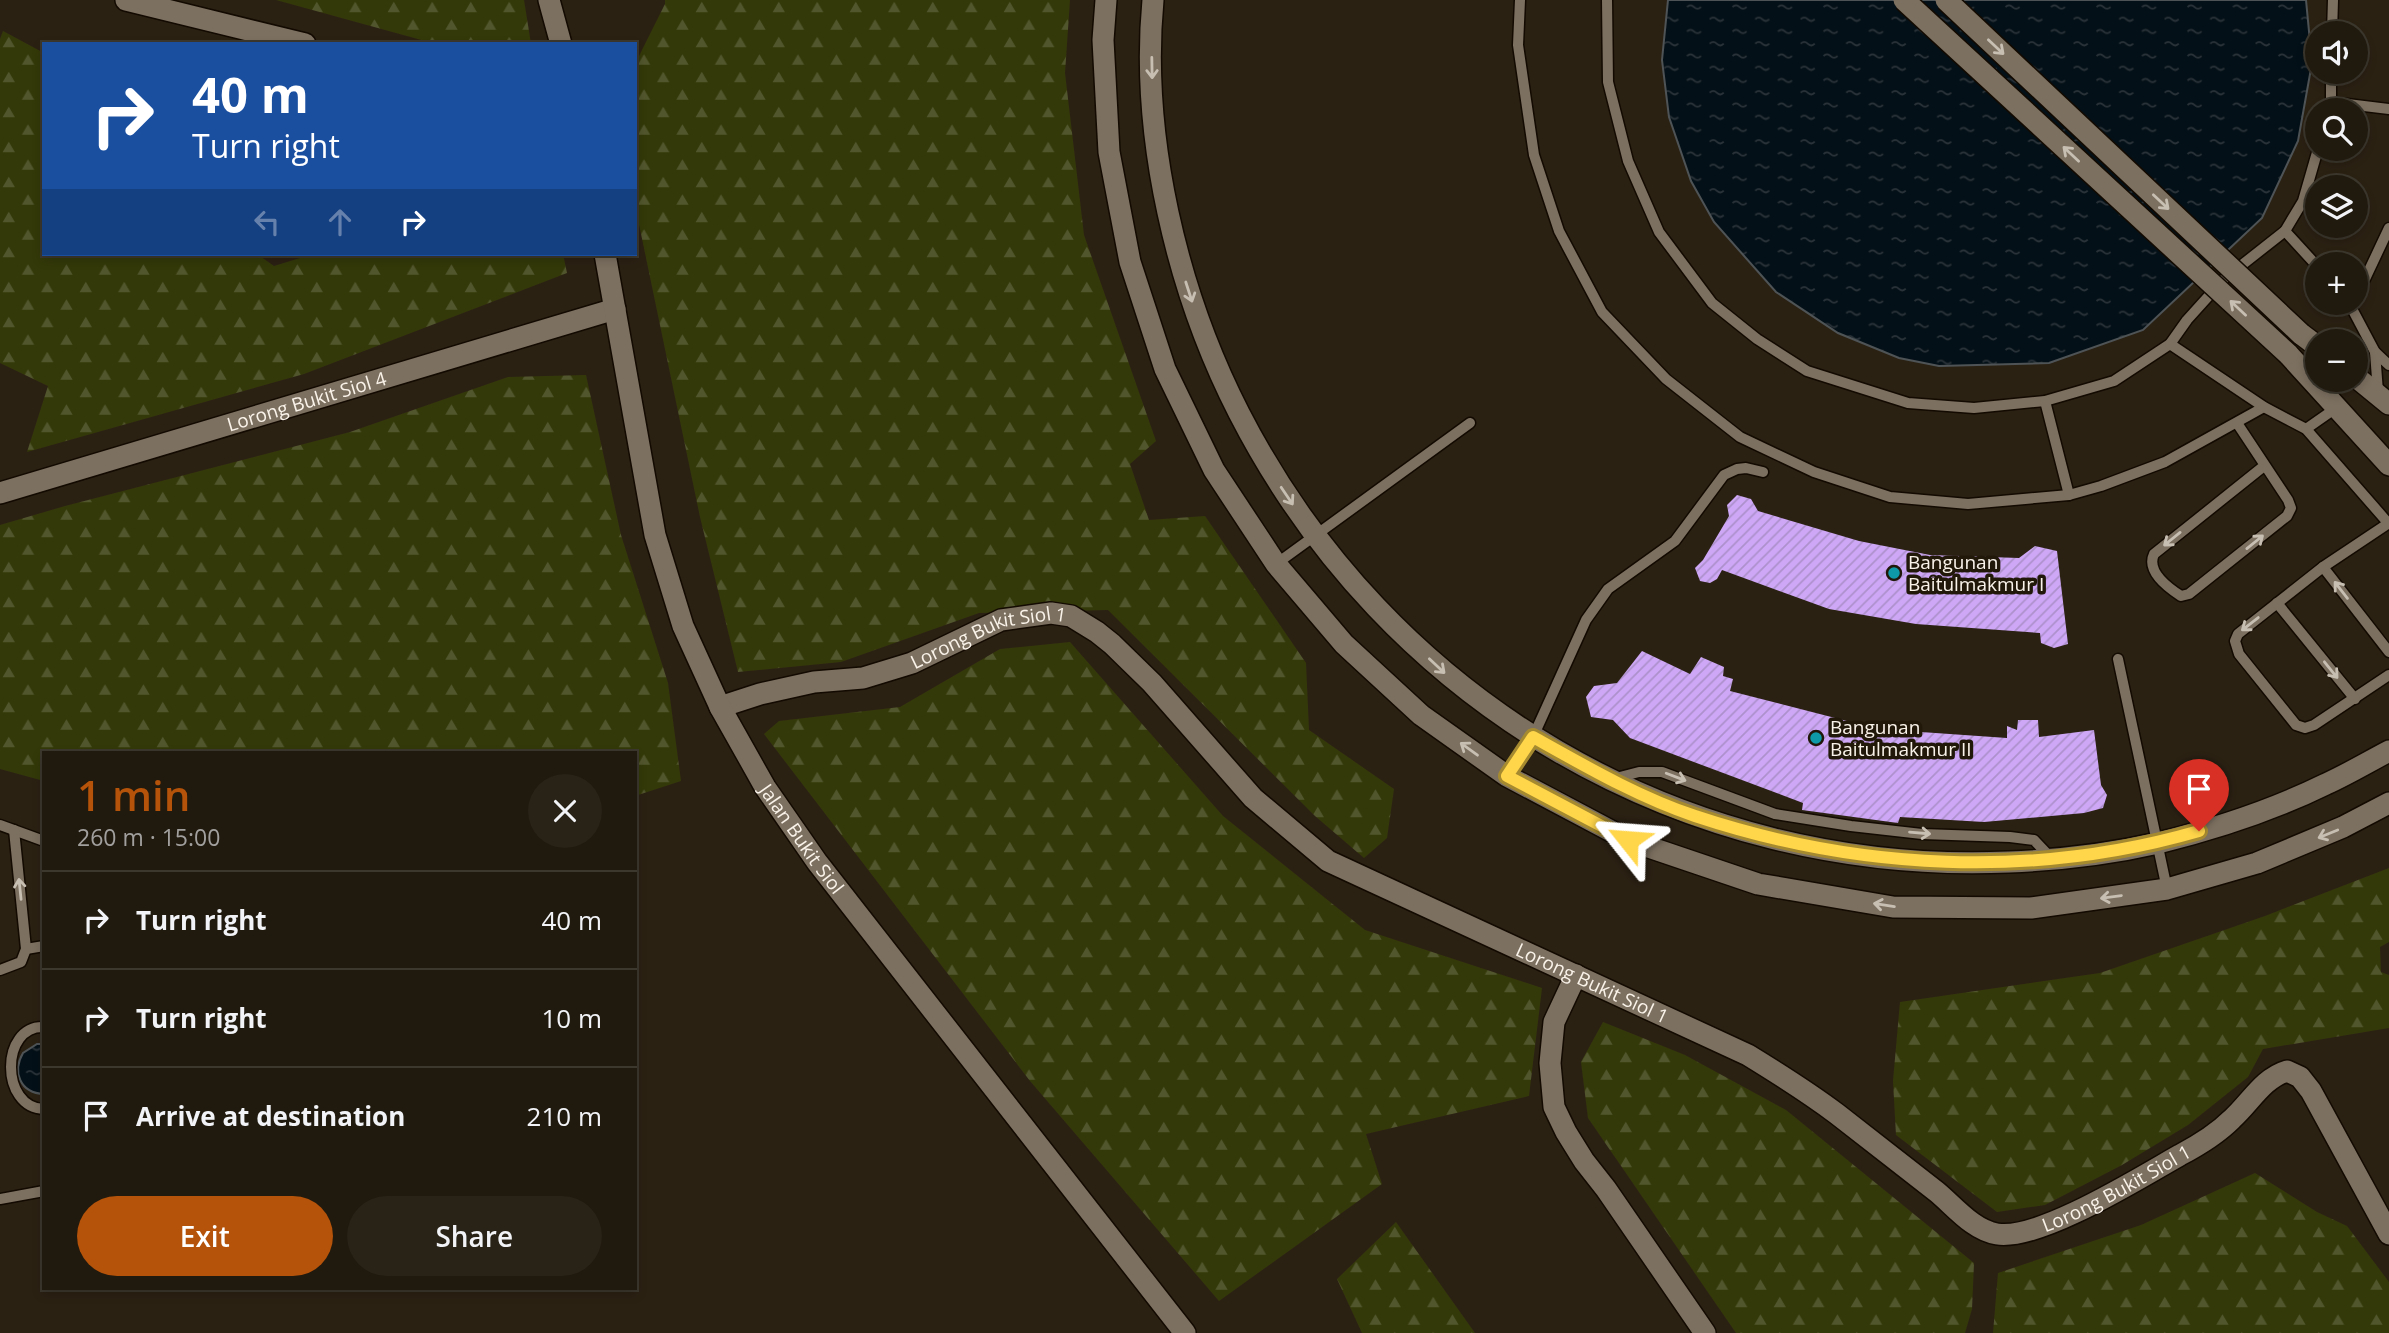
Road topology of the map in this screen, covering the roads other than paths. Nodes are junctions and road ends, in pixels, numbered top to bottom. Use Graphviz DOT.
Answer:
graph roads {
  1 [pos="126,0"];
  2 [pos="550,0"];
  3 [pos="1106,0"];
  4 [pos="1153,0"];
  5 [pos="1520,0"];
  6 [pos="1607,0"];
  7 [pos="1904,0"];
  8 [pos="1946,0"];
  9 [pos="2333,0"];
  10 [pos="2332,21"];
  11 [pos="297,42"];
  12 [pos="560,42"];
  13 [pos="2368,107"];
  14 [pos="2389,108"];
  15 [pos="2315,161"];
  16 [pos="2389,228"];
  17 [pos="2285,230"];
  18 [pos="2305,252"];
  19 [pos="605,256"];
  20 [pos="2368,270"];
  21 [pos="615,309"];
  22 [pos="2358,315"];
  23 [pos="2305,336"];
  24 [pos="2170,344"];
  25 [pos="2375,352"];
  26 [pos="2389,365"];
  27 [pos="2368,387"];
  28 [pos="2383,400"];
  29 [pos="2045,401"];
  30 [pos="2264,407"];
  31 [pos="2336,408"];
  32 [pos="1470,423"];
  33 [pos="2237,423"];
  34 [pos="2306,429"];
  35 [pos="2389,465"];
  36 [pos="2263,466"];
  37 [pos="1763,472"];
  38 [pos="0,493"];
  39 [pos="2069,495"];
  40 [pos="2389,523"];
  41 [pos="1314,536"];
  42 [pos="1276,564"];
  43 [pos="2323,567"];
  44 [pos="2277,603"];
  45 [pos="2389,652"];
  46 [pos="2118,659"];
  47 [pos="2389,675"];
  48 [pos="2355,699"];
  49 [pos="720,707"];
  50 [pos="1533,737"];
  51 [pos="2389,751"];
  52 [pos="1507,776"];
  53 [pos="1609,780"];
  54 [pos="2389,803"];
  55 [pos="0,825"];
  56 [pos="14,830"];
  57 [pos="42,840"];
  58 [pos="2155,844"];
  59 [pos="2054,860"];
  60 [pos="2166,888"];
  61 [pos="42,946"];
  62 [pos="26,949"];
  63 [pos="0,970"];
  64 [pos="1576,975"];
  65 [pos="42,1027"];
  66 [pos="1,1060"];
  67 [pos="42,1109"];
  68 [pos="42,1191"];
  69 [pos="0,1199"];
  70 [pos="2389,1234"];
  71 [pos="1185,1333"];
  72 [pos="1705,1333"];
  1 -- 11 [label="street"];
  2 -- 12 [label="street"];
  3 -- 42 [label="street"];
  4 -- 41 [label="street, one-way"];
  5 -- 39 [label="lane"];
  6 -- 29 [label="lane"];
  31 -- 7 [label="street, one-way, bridge"];
  8 -- 23 [label="street, one-way, bridge"];
  9 -- 10 [label="lane"];
  13 -- 14 [label="lane"];
  15 -- 17 [label="lane"];
  16 -- 20 [label="lane"];
  17 -- 18 [label="lane"];
  17 -- 24 [label="lane"];
  19 -- 21 [label="street, Jalan Bukit Siol"];
  21 -- 38 [label="street, Lorong Bukit Siol 4"];
  21 -- 49 [label="street, Jalan Bukit Siol"];
  22 -- 25 [label="lane"];
  24 -- 29 [label="lane"];
  24 -- 30 [label="lane"];
  25 -- 26 [label="lane"];
  25 -- 28 [label="lane"];
  27 -- 28 [label="street"];
  29 -- 39 [label="lane"];
  30 -- 33 [label="lane"];
  30 -- 34 [label="lane"];
  31 -- 34 [label="lane"];
  31 -- 35 [label="street"];
  32 -- 41 [label="lane"];
  33 -- 36 [label="lane"];
  33 -- 39 [label="lane"];
  34 -- 40 [label="lane"];
  36 -- 36 [label="lane, one-way"];
  37 -- 50 [label="lane"];
  40 -- 43 [label="lane"];
  41 -- 42 [label="lane"];
  41 -- 50 [label="street, one-way"];
  52 -- 42 [label="street, one-way"];
  43 -- 44 [label="lane"];
  45 -- 43 [label="lane, one-way"];
  44 -- 48 [label="lane, one-way"];
  44 -- 48 [label="lane, one-way"];
  46 -- 58 [label="lane"];
  47 -- 48 [label="lane"];
  49 -- 64 [label="street, Lorong Bukit Siol 1"];
  49 -- 71 [label="street, Jalan Bukit Siol"];
  50 -- 52 [label="lane"];
  50 -- 53 [label="street"];
  51 -- 58 [label="street"];
  60 -- 52 [label="street, one-way"];
  53 -- 59 [label="street"];
  53 -- 59 [label="lane, one-way"];
  54 -- 60 [label="street, one-way"];
  55 -- 56 [label="lane"];
  56 -- 57 [label="lane"];
  62 -- 56 [label="lane, one-way"];
  58 -- 59 [label="street"];
  58 -- 60 [label="lane"];
  61 -- 62 [label="lane"];
  62 -- 63 [label="lane"];
  64 -- 70 [label="street, Lorong Bukit Siol 1"];
  64 -- 72 [label="street"];
  65 -- 66 [label="lane"];
  66 -- 67 [label="lane"];
  68 -- 69 [label="lane"];
}
